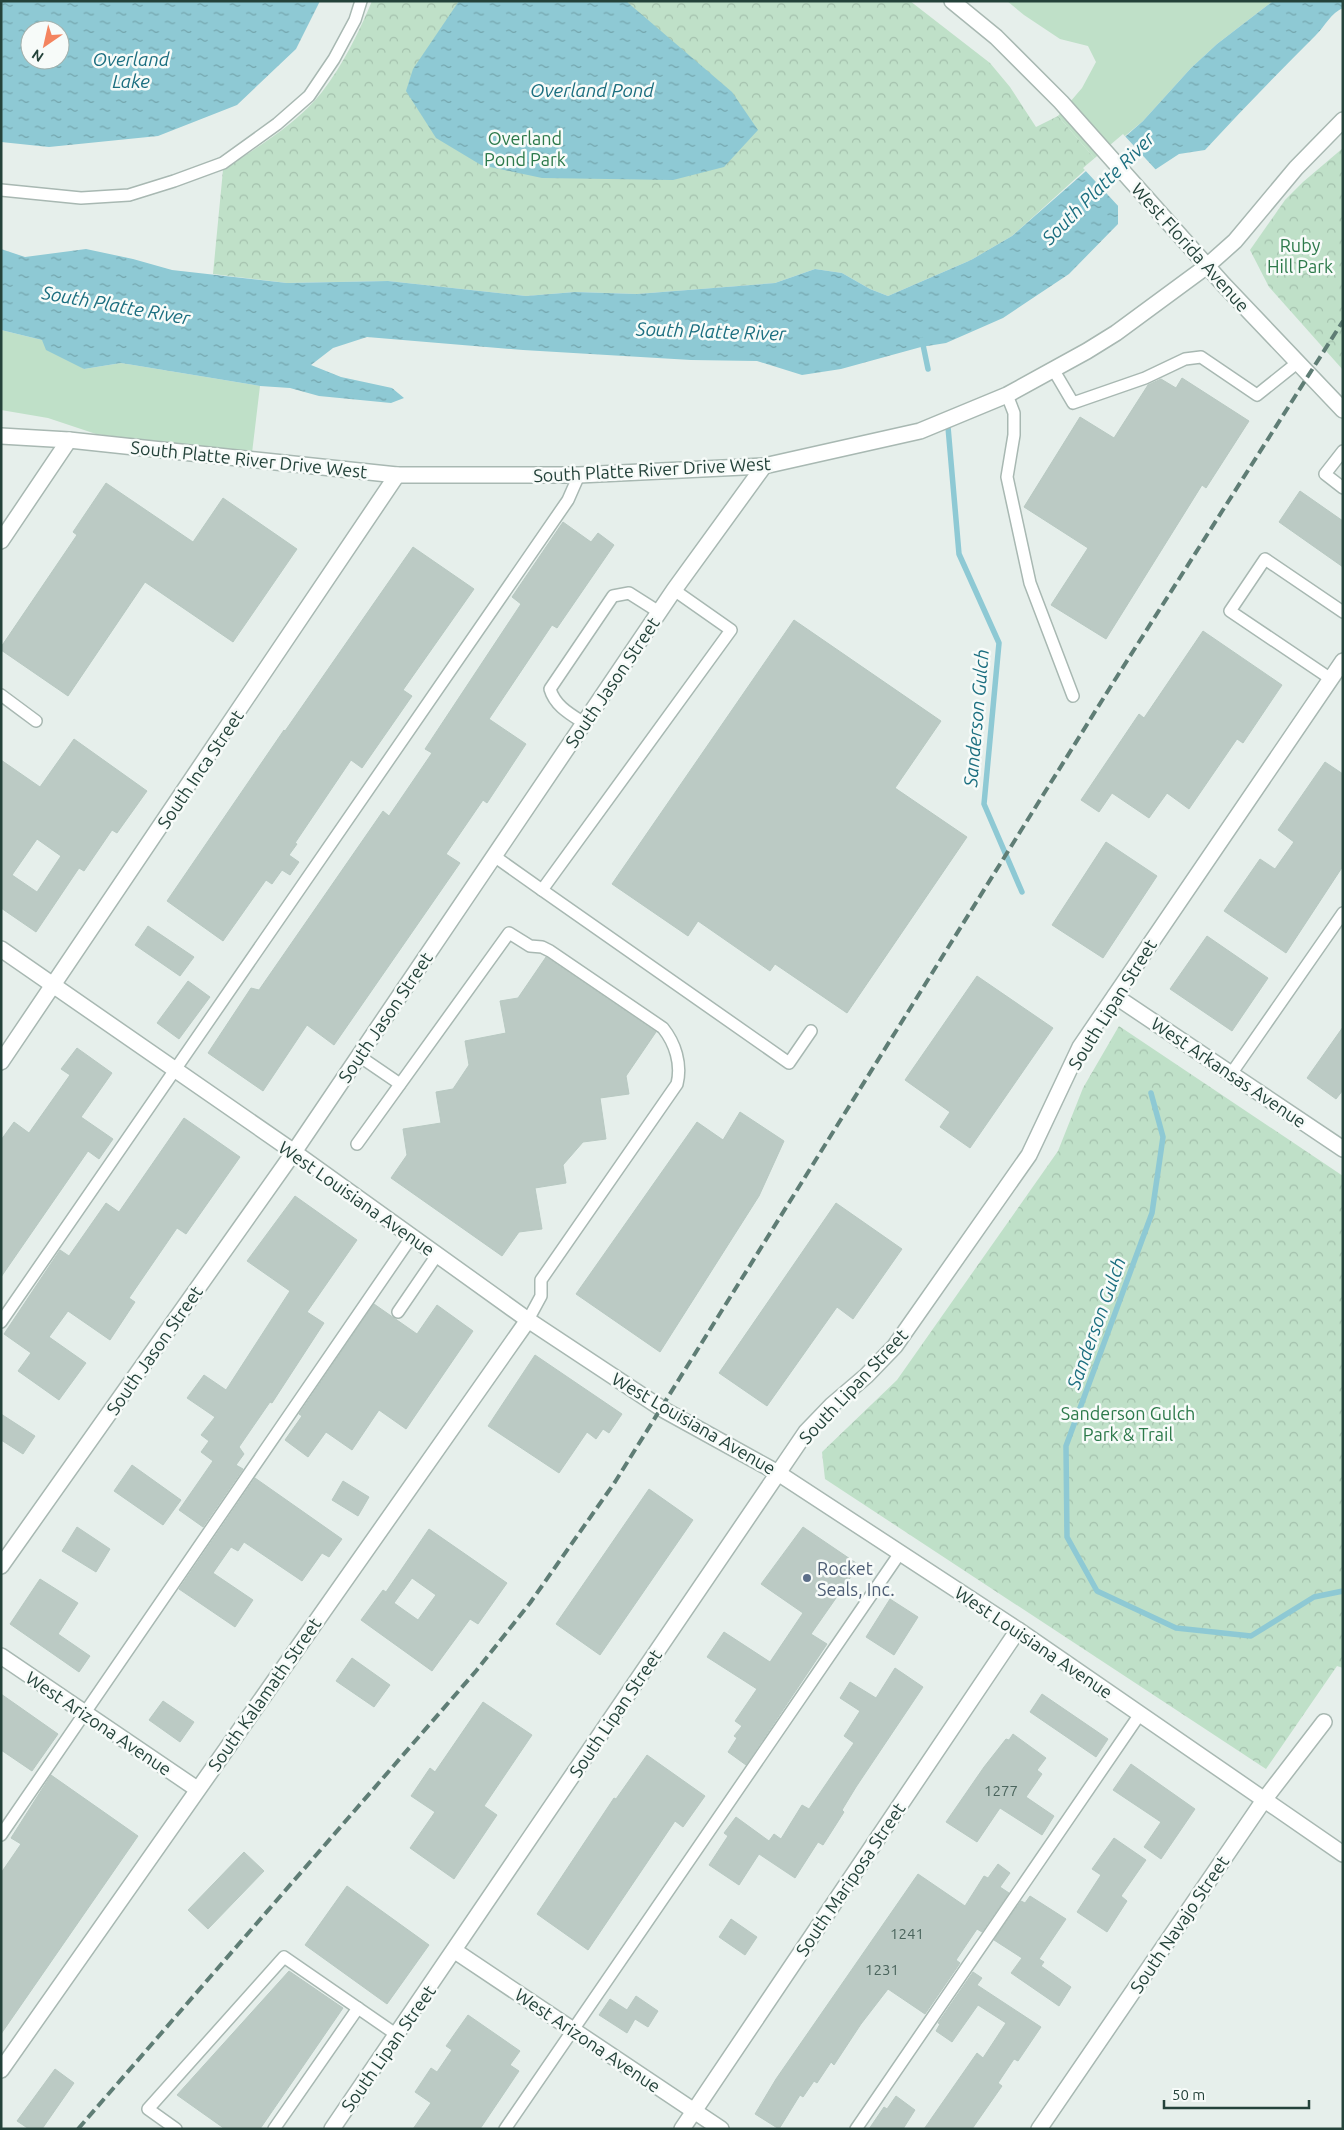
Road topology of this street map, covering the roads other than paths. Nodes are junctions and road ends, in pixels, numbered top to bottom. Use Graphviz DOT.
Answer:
graph roads {
  1 [pos="361,1"];
  2 [pos="952,1"];
  3 [pos="1343,120"];
  4 [pos="1,190"];
  5 [pos="1206,266"];
  6 [pos="1297,363"];
  7 [pos="1053,369"];
  8 [pos="1007,395"];
  9 [pos="1343,410"];
  10 [pos="1,436"];
  11 [pos="69,440"];
  12 [pos="1343,451"];
  13 [pos="764,466"];
  14 [pos="397,475"];
  15 [pos="579,475"];
  16 [pos="1343,488"];
  17 [pos="1,541"];
  18 [pos="674,590"];
  19 [pos="659,612"];
  20 [pos="1343,612"];
  21 [pos="1343,661"];
  22 [pos="1331,678"];
  23 [pos="1,695"];
  24 [pos="1073,696"];
  25 [pos="36,721"];
  26 [pos="584,723"];
  27 [pos="494,856"];
  28 [pos="542,890"];
  29 [pos="1343,913"];
  30 [pos="1,949"];
  31 [pos="54,986"];
  32 [pos="1114,996"];
  33 [pos="811,1031"];
  34 [pos="359,1056"];
  35 [pos="1,1062"];
  36 [pos="174,1070"];
  37 [pos="1231,1074"];
  38 [pos="400,1084"];
  39 [pos="357,1144"];
  40 [pos="1343,1149"];
  41 [pos="294,1152"];
  42 [pos="412,1236"];
  43 [pos="437,1255"];
  44 [pos="398,1312"];
  45 [pos="528,1320"];
  46 [pos="1,1322"];
  47 [pos="778,1473"];
  48 [pos="900,1553"];
  49 [pos="1,1566"];
  50 [pos="1018,1630"];
  51 [pos="1,1656"];
  52 [pos="85,1713"];
  53 [pos="1140,1714"];
  54 [pos="1324,1722"];
  55 [pos="197,1789"];
  56 [pos="1264,1800"];
  57 [pos="1,1835"];
  58 [pos="1343,1854"];
  59 [pos="455,1951"];
  60 [pos="358,2008"];
  61 [pos="573,2030"];
  62 [pos="397,2035"];
  63 [pos="1,2070"];
  64 [pos="694,2110"];
  65 [pos="176,2129"];
  66 [pos="274,2129"];
  67 [pos="332,2129"];
  68 [pos="505,2129"];
  69 [pos="682,2129"];
  70 [pos="721,2129"];
  71 [pos="856,2129"];
  72 [pos="1039,2129"];
  1 -- 4 [label="lane"];
  2 -- 5 [label="street, West Florida Avenue"];
  3 -- 5 [label="street, South Platte River Drive West"];
  5 -- 6 [label="street, West Florida Avenue"];
  5 -- 7 [label="street, South Platte River Drive West"];
  6 -- 7 [label="lane"];
  6 -- 9 [label="street, West Florida Avenue"];
  7 -- 8 [label="street, South Platte River Drive West"];
  8 -- 13 [label="street, South Platte River Drive West"];
  8 -- 24 [label="lane"];
  10 -- 11 [label="street, South Platte River Drive West"];
  11 -- 14 [label="street, South Platte River Drive West"];
  11 -- 17 [label="street"];
  12 -- 16 [label="lane"];
  13 -- 15 [label="street, South Platte River Drive West"];
  13 -- 18 [label="street, South Jason Street"];
  14 -- 15 [label="street, South Platte River Drive West"];
  14 -- 31 [label="street, South Inca Street"];
  15 -- 36 [label="lane"];
  18 -- 19 [label="street, South Jason Street"];
  18 -- 28 [label="lane"];
  19 -- 26 [label="street, South Jason Street"];
  19 -- 26 [label="lane"];
  20 -- 22 [label="lane"];
  21 -- 22 [label="street, South Lipan Street"];
  22 -- 32 [label="street, South Lipan Street"];
  23 -- 25 [label="lane"];
  26 -- 27 [label="street, South Jason Street"];
  27 -- 28 [label="lane"];
  27 -- 34 [label="street, South Jason Street"];
  28 -- 33 [label="lane"];
  29 -- 37 [label="lane"];
  30 -- 31 [label="street, West Louisiana Avenue"];
  31 -- 35 [label="street, South Inca Street"];
  31 -- 36 [label="street, West Louisiana Avenue"];
  32 -- 37 [label="street, West Arkansas Avenue"];
  32 -- 47 [label="street, South Lipan Street"];
  34 -- 38 [label="lane"];
  34 -- 41 [label="street, South Jason Street"];
  36 -- 41 [label="street, West Louisiana Avenue"];
  36 -- 46 [label="lane"];
  37 -- 40 [label="street, West Arkansas Avenue"];
  38 -- 39 [label="lane"];
  38 -- 45 [label="lane"];
  41 -- 42 [label="street, West Louisiana Avenue"];
  41 -- 49 [label="street, South Jason Street"];
  42 -- 43 [label="street, West Louisiana Avenue"];
  42 -- 52 [label="lane"];
  43 -- 44 [label="lane"];
  43 -- 45 [label="street, West Louisiana Avenue"];
  45 -- 47 [label="street, West Louisiana Avenue"];
  45 -- 55 [label="street, South Kalamath Street"];
  47 -- 48 [label="street, West Louisiana Avenue"];
  47 -- 59 [label="street, South Lipan Street"];
  48 -- 50 [label="street, West Louisiana Avenue"];
  48 -- 61 [label="lane"];
  50 -- 53 [label="street, West Louisiana Avenue"];
  50 -- 64 [label="street, South Mariposa Street"];
  51 -- 52 [label="street, West Arizona Avenue"];
  52 -- 55 [label="street, West Arizona Avenue"];
  52 -- 57 [label="lane"];
  53 -- 56 [label="street, West Louisiana Avenue"];
  53 -- 71 [label="lane"];
  54 -- 56 [label="street, South Navajo Street"];
  55 -- 63 [label="street, South Kalamath Street"];
  56 -- 58 [label="street, West Louisiana Avenue"];
  56 -- 72 [label="street, South Navajo Street"];
  59 -- 61 [label="street, West Arizona Avenue"];
  59 -- 62 [label="street, South Lipan Street"];
  60 -- 62 [label="lane"];
  60 -- 65 [label="lane"];
  60 -- 66 [label="lane"];
  61 -- 64 [label="street, West Arizona Avenue"];
  61 -- 68 [label="lane"];
  62 -- 67 [label="street, South Lipan Street"];
  64 -- 69 [label="street, South Mariposa Street"];
  64 -- 70 [label="street, West Arizona Avenue"];
}
